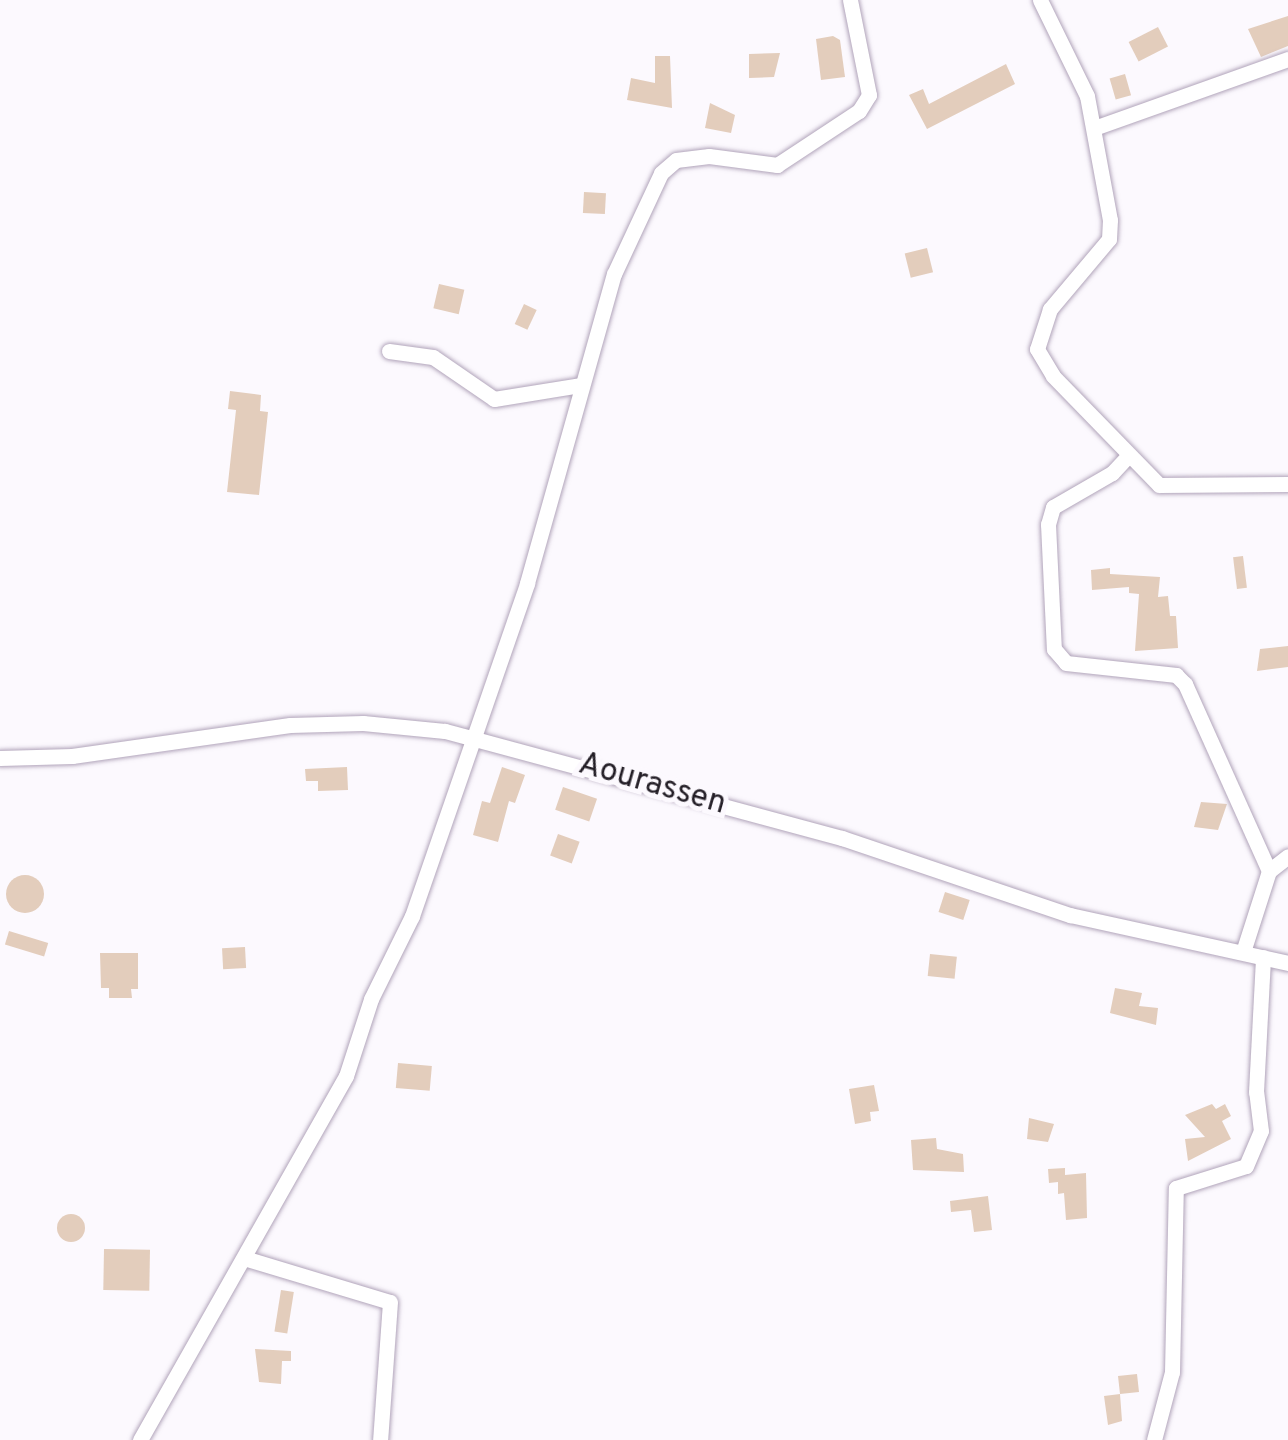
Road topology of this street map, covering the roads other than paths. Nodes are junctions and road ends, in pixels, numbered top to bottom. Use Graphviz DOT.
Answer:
graph roads {
  1 [pos="850,0"];
  2 [pos="1040,0"];
  3 [pos="1288,59"];
  4 [pos="1096,127"];
  5 [pos="389,351"];
  6 [pos="580,385"];
  7 [pos="1127,456"];
  8 [pos="1288,484"];
  9 [pos="476,737"];
  10 [pos="0,758"];
  11 [pos="1288,856"];
  12 [pos="1269,871"];
  13 [pos="1244,952"];
  14 [pos="1263,958"];
  15 [pos="1288,963"];
  16 [pos="244,1258"];
  17 [pos="140,1440"];
  18 [pos="380,1440"];
  19 [pos="1154,1440"];
  1 -- 6 [label="street"];
  2 -- 4 [label="street"];
  3 -- 4 [label="street"];
  4 -- 7 [label="street"];
  5 -- 6 [label="street"];
  6 -- 9 [label="street"];
  7 -- 8 [label="street"];
  7 -- 12 [label="street"];
  9 -- 10 [label="street, Aourassen"];
  9 -- 13 [label="street, Aourassen"];
  9 -- 16 [label="street"];
  11 -- 12 [label="street"];
  12 -- 13 [label="street"];
  13 -- 14 [label="street, Aourassen"];
  14 -- 15 [label="street, Aourassen"];
  14 -- 19 [label="street"];
  16 -- 17 [label="street"];
  16 -- 18 [label="street"];
}
